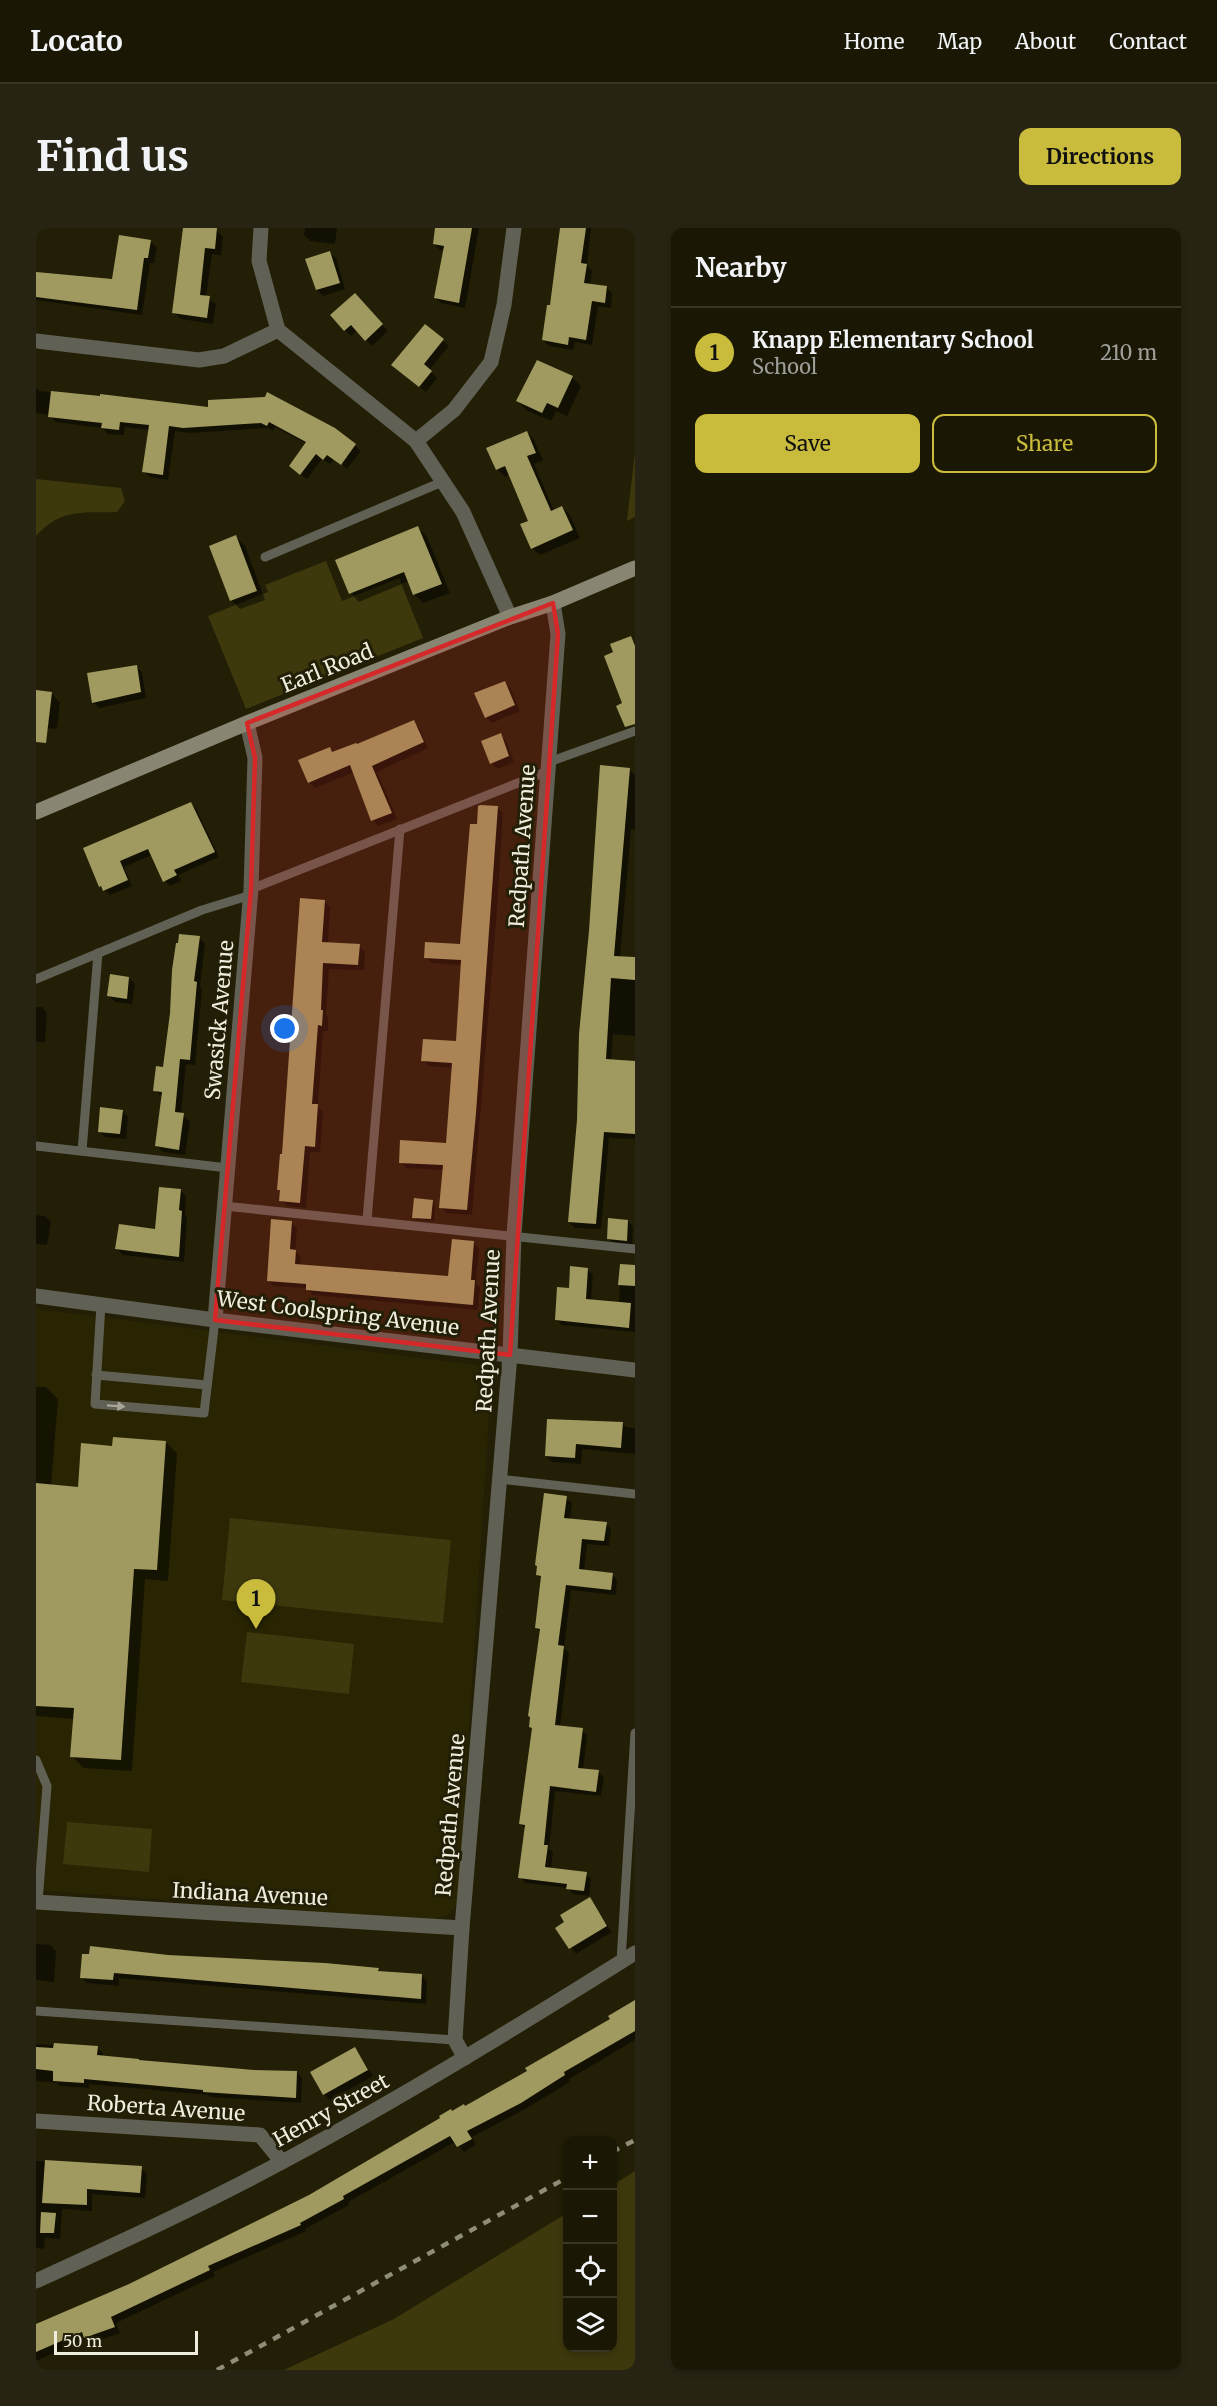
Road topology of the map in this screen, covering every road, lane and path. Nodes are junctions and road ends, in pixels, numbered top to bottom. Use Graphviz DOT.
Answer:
graph roads {
  1 [pos="261,228"];
  2 [pos="514,228"];
  3 [pos="278,330"];
  4 [pos="36,341"];
  5 [pos="416,441"];
  6 [pos="442,482"];
  7 [pos="265,557"];
  8 [pos="635,568"];
  9 [pos="553,603"];
  10 [pos="510,617"];
  11 [pos="247,723"];
  12 [pos="635,730"];
  13 [pos="549,766"];
  14 [pos="36,812"];
  15 [pos="400,829"];
  16 [pos="251,892"];
  17 [pos="98,953"];
  18 [pos="36,979"];
  19 [pos="36,1146"];
  20 [pos="82,1151"];
  21 [pos="228,1168"];
  22 [pos="224,1206"];
  23 [pos="367,1220"];
  24 [pos="514,1235"];
  25 [pos="635,1249"];
  26 [pos="36,1296"];
  27 [pos="101,1304"];
  28 [pos="215,1320"];
  29 [pos="510,1355"];
  30 [pos="635,1370"];
  31 [pos="96,1375"];
  32 [pos="207,1385"];
  33 [pos="499,1479"];
  34 [pos="635,1494"];
  35 [pos="635,1733"];
  36 [pos="36,1760"];
  37 [pos="37,1902"];
  38 [pos="462,1928"];
  39 [pos="635,1953"];
  40 [pos="621,1961"];
  41 [pos="36,2011"];
  42 [pos="455,2040"];
  43 [pos="465,2058"];
  44 [pos="36,2121"];
  45 [pos="282,2162"];
  46 [pos="36,2281"];
  1 -- 3 [label="street"];
  2 -- 5 [label="street"];
  3 -- 4 [label="street"];
  3 -- 5 [label="street"];
  5 -- 6 [label="street"];
  6 -- 7 [label="lane"];
  6 -- 10 [label="street"];
  8 -- 9 [label="street, Earl Road"];
  9 -- 10 [label="street, Earl Road"];
  9 -- 13 [label="street, Redpath Avenue"];
  10 -- 11 [label="street, Earl Road"];
  11 -- 14 [label="street, Earl Road"];
  11 -- 16 [label="street, Swasick Avenue"];
  12 -- 13 [label="lane"];
  13 -- 15 [label="lane"];
  13 -- 24 [label="street, Redpath Avenue"];
  15 -- 16 [label="lane"];
  15 -- 23 [label="lane"];
  16 -- 17 [label="lane"];
  16 -- 21 [label="street, Swasick Avenue"];
  17 -- 18 [label="lane"];
  17 -- 20 [label="lane"];
  19 -- 20 [label="lane"];
  20 -- 21 [label="lane"];
  21 -- 22 [label="street, Swasick Avenue"];
  22 -- 23 [label="lane"];
  22 -- 28 [label="street, Swasick Avenue"];
  23 -- 24 [label="lane"];
  24 -- 25 [label="lane"];
  24 -- 29 [label="street, Redpath Avenue"];
  26 -- 27 [label="street, West Coolspring Avenue"];
  27 -- 28 [label="street, West Coolspring Avenue"];
  27 -- 31 [label="lane"];
  28 -- 29 [label="street, West Coolspring Avenue"];
  28 -- 32 [label="lane"];
  29 -- 30 [label="street, West Coolspring Avenue"];
  29 -- 33 [label="street, Redpath Avenue"];
  31 -- 32 [label="lane"];
  31 -- 32 [label="lane, one-way"];
  33 -- 34 [label="lane"];
  33 -- 38 [label="street, Redpath Avenue"];
  35 -- 40 [label="lane"];
  36 -- 37 [label="lane"];
  37 -- 38 [label="street, Indiana Avenue"];
  38 -- 42 [label="street, Redpath Avenue"];
  39 -- 40 [label="street, Henry Street"];
  40 -- 43 [label="street, Henry Street"];
  41 -- 42 [label="lane"];
  42 -- 43 [label="street"];
  43 -- 45 [label="street, Henry Street"];
  44 -- 45 [label="street, Roberta Avenue"];
  45 -- 46 [label="street, Henry Street"];
}
